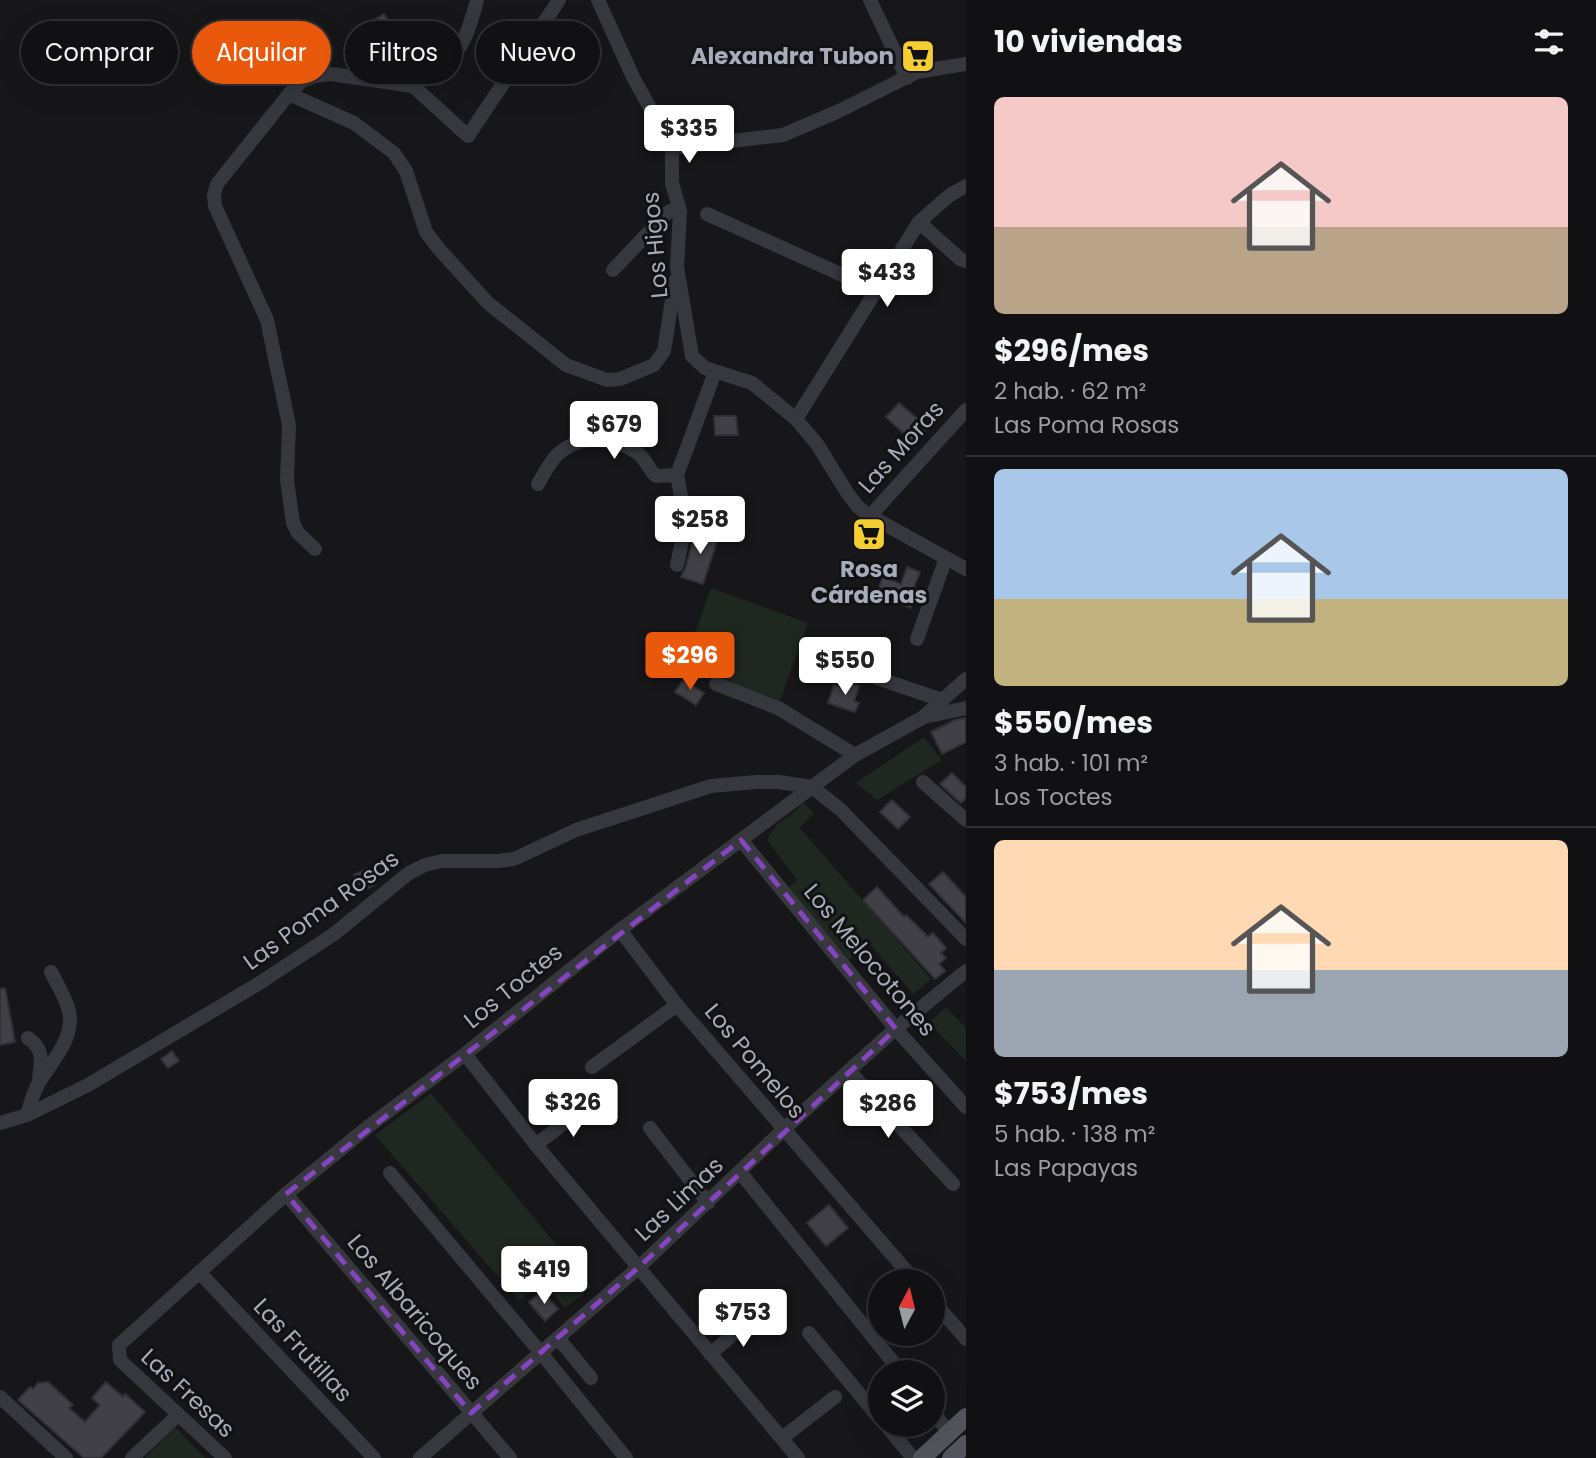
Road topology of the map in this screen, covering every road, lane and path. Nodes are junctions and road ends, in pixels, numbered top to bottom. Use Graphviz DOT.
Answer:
graph roads {
  1 [pos="477,0"];
  2 [pos="559,0"];
  3 [pos="598,0"];
  4 [pos="870,0"];
  5 [pos="966,64"];
  6 [pos="907,78"];
  7 [pos="413,86"];
  8 [pos="289,94"];
  9 [pos="672,148"];
  10 [pos="966,186"];
  11 [pos="680,211"];
  12 [pos="707,214"];
  13 [pos="919,222"];
  14 [pos="966,261"];
  15 [pos="677,267"];
  16 [pos="613,270"];
  17 [pos="878,291"];
  18 [pos="715,372"];
  19 [pos="966,410"];
  20 [pos="796,419"];
  21 [pos="677,475"];
  22 [pos="538,484"];
  23 [pos="870,516"];
  24 [pos="315,549"];
  25 [pos="946,558"];
  26 [pos="677,565"];
  27 [pos="966,569"];
  28 [pos="917,639"];
  29 [pos="832,663"];
  30 [pos="966,679"];
  31 [pos="716,684"];
  32 [pos="942,700"];
  33 [pos="966,708"];
  34 [pos="922,718"];
  35 [pos="855,755"];
  36 [pos="923,782"];
  37 [pos="812,787"];
  38 [pos="966,820"];
  39 [pos="741,840"];
  40 [pos="620,930"];
  41 [pos="966,939"];
  42 [pos="966,971"];
  43 [pos="51,972"];
  44 [pos="677,1005"];
  45 [pos="896,1029"];
  46 [pos="28,1038"];
  47 [pos="465,1054"];
  48 [pos="592,1067"];
  49 [pos="849,1071"];
  50 [pos="39,1082"];
  51 [pos="587,1105"];
  52 [pos="966,1107"];
  53 [pos="27,1115"];
  54 [pos="0,1123"];
  55 [pos="650,1128"];
  56 [pos="783,1130"];
  57 [pos="536,1145"];
  58 [pos="740,1172"];
  59 [pos="390,1173"];
  60 [pos="953,1184"];
  61 [pos="286,1194"];
  62 [pos="708,1203"];
  63 [pos="638,1268"];
  64 [pos="905,1269"];
  65 [pos="199,1272"];
  66 [pos="945,1315"];
  67 [pos="754,1317"];
  68 [pos="809,1333"];
  69 [pos="558,1338"];
  70 [pos="966,1339"];
  71 [pos="541,1353"];
  72 [pos="710,1354"];
  73 [pos="120,1360"];
  74 [pos="891,1360"];
  75 [pos="591,1378"];
  76 [pos="0,1397"];
  77 [pos="835,1397"];
  78 [pos="868,1404"];
  79 [pos="471,1413"];
  80 [pos="178,1415"];
  81 [pos="966,1417"];
  82 [pos="945,1428"];
  83 [pos="949,1433"];
  84 [pos="896,1437"];
  85 [pos="782,1438"];
  86 [pos="966,1444"];
  87 [pos="66,1458"];
  88 [pos="132,1458"];
  89 [pos="225,1458"];
  90 [pos="374,1458"];
  91 [pos="421,1458"];
  92 [pos="510,1458"];
  93 [pos="626,1458"];
  94 [pos="797,1458"];
  95 [pos="913,1458"];
  96 [pos="922,1458"];
  97 [pos="951,1458"];
  1 -- 7 [label="street"];
  2 -- 7 [label="street"];
  3 -- 9 [label="street, Los Higos"];
  4 -- 6 [label="street"];
  5 -- 6 [label="street"];
  6 -- 9 [label="street"];
  7 -- 8 [label="street"];
  8 -- 15 [label="street"];
  8 -- 24 [label="street"];
  9 -- 11 [label="street, Los Higos"];
  10 -- 13 [label="street"];
  11 -- 15 [label="street, Los Higos"];
  11 -- 16 [label="street"];
  12 -- 17 [label="street"];
  13 -- 14 [label="street"];
  13 -- 17 [label="street"];
  15 -- 18 [label="street, Los Higos"];
  17 -- 20 [label="street"];
  18 -- 20 [label="street, Los Higos"];
  18 -- 21 [label="street"];
  19 -- 23 [label="street, Las Moras"];
  20 -- 23 [label="street, Los Higos"];
  21 -- 22 [label="street"];
  21 -- 26 [label="street"];
  23 -- 25 [label="street, Los Higos"];
  25 -- 27 [label="street, Los Higos"];
  25 -- 28 [label="street"];
  29 -- 32 [label="street"];
  30 -- 32 [label="street, Los Toctes"];
  31 -- 35 [label="street"];
  32 -- 34 [label="street, Los Toctes"];
  33 -- 34 [label="street"];
  34 -- 35 [label="street, Los Toctes"];
  35 -- 37 [label="street, Los Toctes"];
  36 -- 38 [label="street"];
  37 -- 39 [label="street, Los Toctes"];
  37 -- 41 [label="street"];
  37 -- 53 [label="street, Las Poma Rosas"];
  39 -- 40 [label="street, Los Toctes"];
  39 -- 45 [label="street, Los Melocotones"];
  40 -- 44 [label="street, Los Pomelos"];
  40 -- 47 [label="street, Los Toctes"];
  42 -- 45 [label="street, Las Limas"];
  43 -- 50 [label="street"];
  44 -- 48 [label="street"];
  44 -- 56 [label="street, Los Pomelos"];
  45 -- 49 [label="street, Las Limas"];
  45 -- 52 [label="street, Los Melocotones"];
  46 -- 50 [label="street"];
  47 -- 57 [label="street"];
  47 -- 61 [label="street, Los Toctes"];
  49 -- 56 [label="street, Las Limas"];
  49 -- 60 [label="street"];
  50 -- 53 [label="street"];
  51 -- 57 [label="street"];
  53 -- 54 [label="street, Las Poma Rosas"];
  55 -- 62 [label="street"];
  56 -- 58 [label="street, Las Limas"];
  56 -- 64 [label="street, Los Pomelos"];
  57 -- 63 [label="street"];
  58 -- 62 [label="street, Las Limas"];
  58 -- 74 [label="street"];
  59 -- 71 [label="street"];
  61 -- 65 [label="street, Los Toctes"];
  61 -- 79 [label="street, Los Albaricoques"];
  62 -- 63 [label="street, Las Limas"];
  63 -- 69 [label="street, Las Limas"];
  63 -- 72 [label="street"];
  65 -- 73 [label="street, Los Toctes"];
  65 -- 90 [label="street, Las Frutillas"];
  66 -- 70 [label="street"];
  67 -- 72 [label="street"];
  68 -- 78 [label="street"];
  69 -- 71 [label="street, Las Limas"];
  69 -- 75 [label="street"];
  71 -- 79 [label="street, Las Limas"];
  71 -- 93 [label="street"];
  72 -- 85 [label="street"];
  73 -- 80 [label="street, Las Fresas"];
  76 -- 87 [label="street"];
  77 -- 85 [label="street"];
  79 -- 91 [label="street, Las Limas"];
  79 -- 92 [label="street, Los Albaricoques"];
  80 -- 88 [label="street"];
  80 -- 89 [label="street, Las Fresas"];
  81 -- 83 [label="main road"];
  82 -- 83 [label="street"];
  83 -- 96 [label="main road"];
  84 -- 95 [label="street"];
  85 -- 94 [label="street"];
  86 -- 97 [label="main road"];
}
